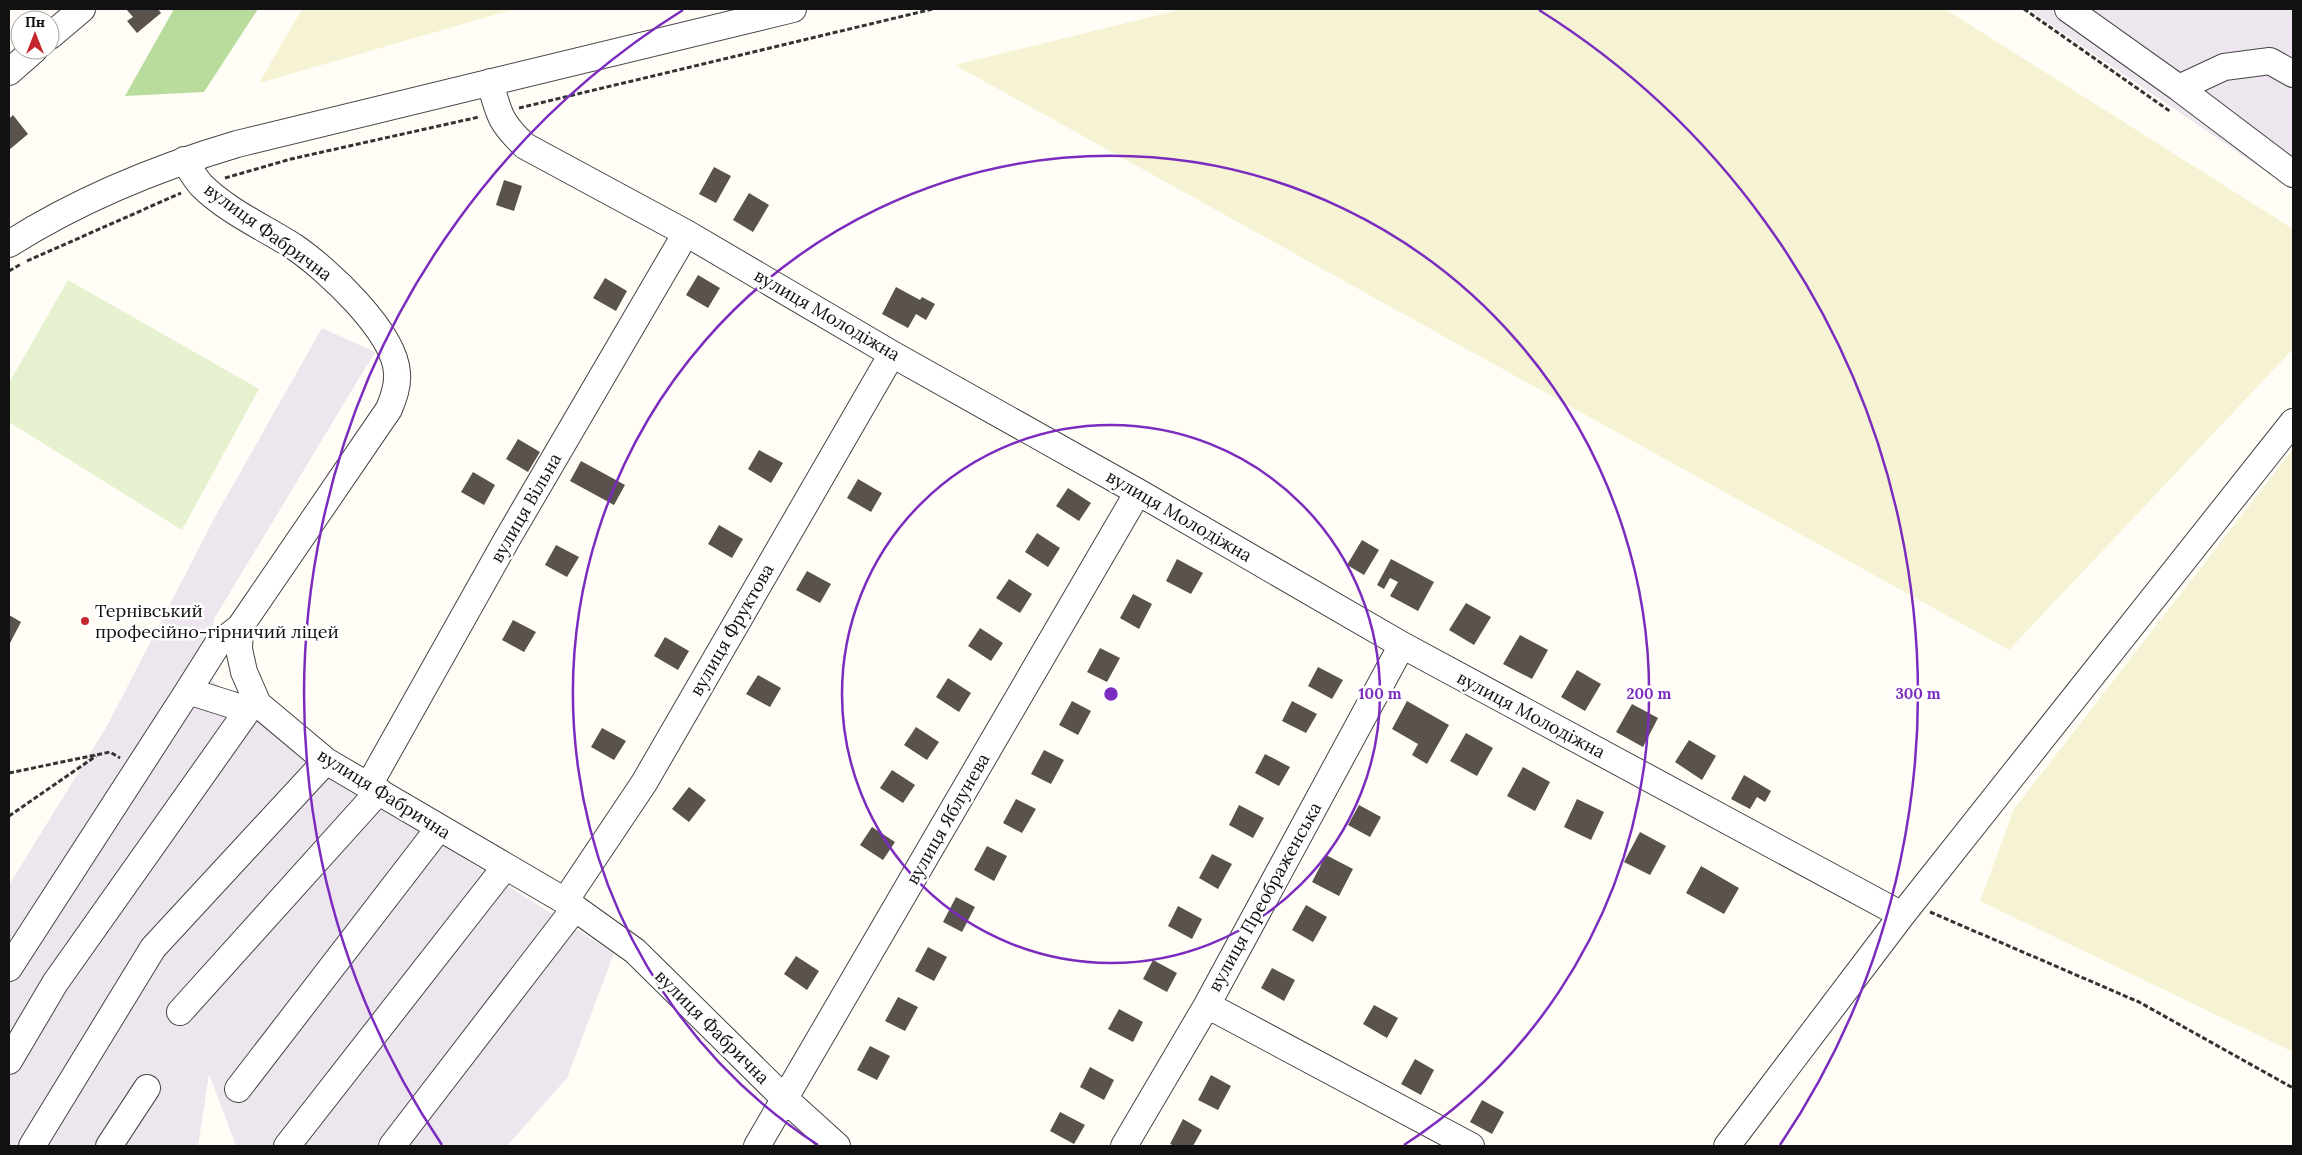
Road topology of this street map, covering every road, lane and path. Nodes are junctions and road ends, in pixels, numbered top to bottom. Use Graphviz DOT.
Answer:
graph roads {
  1 [pos="82,9"];
  2 [pos="793,9"];
  3 [pos="932,9"];
  4 [pos="2024,9"];
  5 [pos="2068,9"];
  6 [pos="60,28"];
  7 [pos="23,60"];
  8 [pos="9,72"];
  9 [pos="2293,74"];
  10 [pos="490,82"];
  11 [pos="2178,88"];
  12 [pos="498,112"];
  13 [pos="2176,115"];
  14 [pos="184,160"];
  15 [pos="2293,174"];
  16 [pos="201,184"];
  17 [pos="686,233"];
  18 [pos="9,244"];
  19 [pos="9,271"];
  20 [pos="892,354"];
  21 [pos="2293,422"];
  22 [pos="1138,492"];
  23 [pos="240,627"];
  24 [pos="1402,645"];
  25 [pos="188,691"];
  26 [pos="253,707"];
  27 [pos="99,754"];
  28 [pos="326,761"];
  29 [pos="138,768"];
  30 [pos="9,773"];
  31 [pos="374,788"];
  32 [pos="9,816"];
  33 [pos="440,828"];
  34 [pos="505,867"];
  35 [pos="570,905"];
  36 [pos="1906,910"];
  37 [pos="9,968"];
  38 [pos="1206,1005"];
  39 [pos="180,1012"];
  40 [pos="9,1061"];
  41 [pos="147,1088"];
  42 [pos="2293,1088"];
  43 [pos="238,1089"];
  44 [pos="785,1099"];
  45 [pos="32,1146"];
  46 [pos="109,1146"];
  47 [pos="286,1146"];
  48 [pos="392,1146"];
  49 [pos="758,1146"];
  50 [pos="837,1146"];
  51 [pos="1124,1146"];
  52 [pos="1471,1146"];
  53 [pos="1727,1146"];
  1 -- 6 [label="street"];
  2 -- 10 [label="street"];
  3 -- 12 [label="path"];
  4 -- 13 [label="path"];
  5 -- 11 [label="street"];
  7 -- 8 [label="street"];
  9 -- 11 [label="street"];
  10 -- 12 [label="street, вулиця Молодіжна"];
  10 -- 14 [label="street"];
  11 -- 15 [label="street"];
  12 -- 16 [label="path"];
  12 -- 17 [label="street, вулиця Молодіжна"];
  14 -- 16 [label="street, вулиця Фабрична"];
  14 -- 18 [label="street"];
  16 -- 19 [label="path"];
  16 -- 23 [label="street, вулиця Фабрична"];
  17 -- 20 [label="street, вулиця Молодіжна"];
  17 -- 31 [label="street, вулиця Вільна"];
  20 -- 22 [label="street, вулиця Молодіжна"];
  20 -- 35 [label="street, вулиця Фруктова"];
  21 -- 36 [label="street"];
  22 -- 24 [label="street, вулиця Молодіжна"];
  22 -- 44 [label="street, вулиця Яблунева"];
  23 -- 25 [label="street"];
  23 -- 26 [label="street, вулиця Фабрична"];
  24 -- 36 [label="street, вулиця Молодіжна"];
  24 -- 38 [label="street, вулиця Преображенська"];
  25 -- 26 [label="street"];
  25 -- 29 [label="street"];
  26 -- 28 [label="street, вулиця Фабрична"];
  26 -- 40 [label="street"];
  27 -- 29 [label="path"];
  27 -- 30 [label="path"];
  27 -- 32 [label="path"];
  28 -- 31 [label="street, вулиця Фабрична"];
  28 -- 45 [label="street"];
  29 -- 37 [label="street"];
  31 -- 33 [label="street, вулиця Фабрична"];
  31 -- 39 [label="street, вулиця Вільна"];
  33 -- 34 [label="street, вулиця Фабрична"];
  33 -- 43 [label="street"];
  34 -- 35 [label="street, вулиця Фабрична"];
  34 -- 47 [label="street"];
  35 -- 44 [label="street, вулиця Фабрична"];
  35 -- 48 [label="street, вулиця Фруктова"];
  36 -- 42 [label="path"];
  36 -- 53 [label="street"];
  38 -- 51 [label="street, вулиця Преображенська"];
  38 -- 52 [label="street"];
  41 -- 46 [label="street"];
  44 -- 49 [label="street, вулиця Яблунева"];
  44 -- 50 [label="street, вулиця Фабрична"];
}
